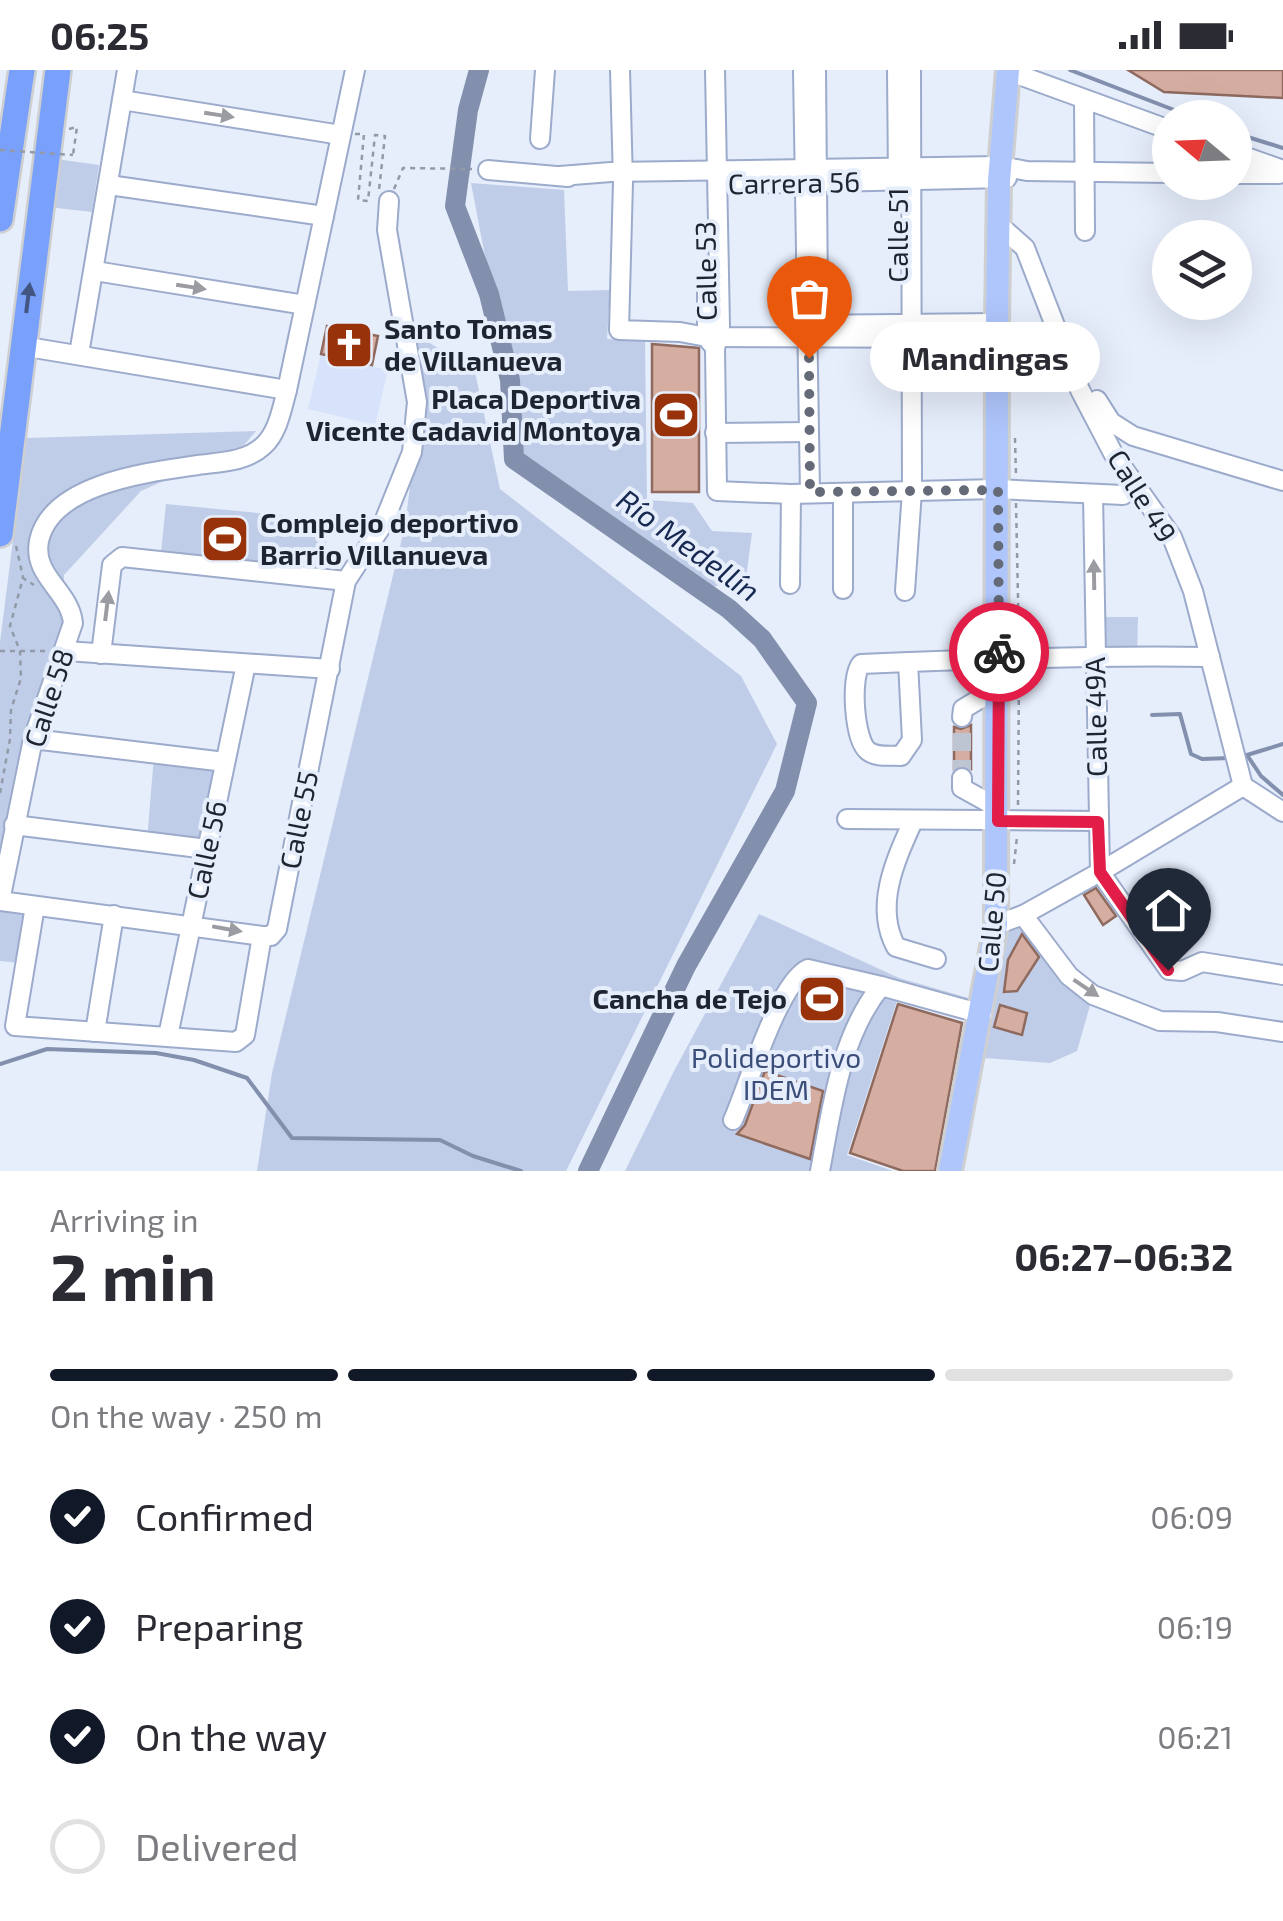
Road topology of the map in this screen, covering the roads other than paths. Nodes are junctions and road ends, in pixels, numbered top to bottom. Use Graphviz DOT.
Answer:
graph roads {
  1 [pos="58,70"];
  2 [pos="127,70"];
  3 [pos="355,70"];
  4 [pos="545,70"];
  5 [pos="610,70"];
  6 [pos="620,70"];
  7 [pos="703,70"];
  8 [pos="715,70"];
  9 [pos="803,70"];
  10 [pos="816,70"];
  11 [pos="897,70"];
  12 [pos="911,70"];
  13 [pos="1007,70"];
  14 [pos="14,75"];
  15 [pos="122,100"];
  16 [pos="1084,100"];
  17 [pos="1152,124"];
  18 [pos="341,135"];
  19 [pos="540,138"];
  20 [pos="1252,160"];
  21 [pos="488,170"];
  22 [pos="1086,172"];
  23 [pos="1283,172"];
  24 [pos="1152,173"];
  25 [pos="1252,173"];
  26 [pos="1000,174"];
  27 [pos="904,175"];
  28 [pos="810,176"];
  29 [pos="617,177"];
  30 [pos="711,179"];
  31 [pos="109,186"];
  32 [pos="389,200"];
  33 [pos="324,216"];
  34 [pos="0,219"];
  35 [pos="998,225"];
  36 [pos="1086,230"];
  37 [pos="95,272"];
  38 [pos="305,305"];
  39 [pos="904,330"];
  40 [pos="812,331"];
  41 [pos="997,331"];
  42 [pos="714,335"];
  43 [pos="22,346"];
  44 [pos="79,354"];
  45 [pos="287,390"];
  46 [pos="1080,390"];
  47 [pos="809,432"];
  48 [pos="716,433"];
  49 [pos="1283,482"];
  50 [pos="998,490"];
  51 [pos="908,491"];
  52 [pos="810,492"];
  53 [pos="843,493"];
  54 [pos="791,494"];
  55 [pos="1093,495"];
  56 [pos="1122,496"];
  57 [pos="7,537"];
  58 [pos="346,581"];
  59 [pos="790,584"];
  60 [pos="843,589"];
  61 [pos="904,591"];
  62 [pos="66,651"];
  63 [pos="101,654"];
  64 [pos="1096,655"];
  65 [pos="1210,657"];
  66 [pos="999,658"];
  67 [pos="908,662"];
  68 [pos="246,664"];
  69 [pos="330,670"];
  70 [pos="999,686"];
  71 [pos="962,717"];
  72 [pos="33,739"];
  73 [pos="225,762"];
  74 [pos="962,778"];
  75 [pos="1243,786"];
  76 [pos="1283,812"];
  77 [pos="998,814"];
  78 [pos="846,819"];
  79 [pos="913,822"];
  80 [pos="1098,822"];
  81 [pos="14,824"];
  82 [pos="207,849"];
  83 [pos="1100,872"];
  84 [pos="0,901"];
  85 [pos="35,906"];
  86 [pos="114,915"];
  87 [pos="1022,915"];
  88 [pos="191,924"];
  89 [pos="996,925"];
  90 [pos="262,936"];
  91 [pos="936,959"];
  92 [pos="1283,975"];
  93 [pos="882,986"];
  94 [pos="982,1014"];
  95 [pos="95,1032"];
  96 [pos="1283,1032"];
  97 [pos="168,1036"];
  98 [pos="734,1120"];
  99 [pos="820,1171"];
  100 [pos="950,1171"];
  43 -- 1 [label="highway, one-way"];
  2 -- 15 [label="street"];
  3 -- 18 [label="street"];
  4 -- 19 [label="street"];
  5 -- 29 [label="street"];
  6 -- 29 [label="street"];
  7 -- 30 [label="street, Calle 53"];
  8 -- 30 [label="street, Calle 53"];
  9 -- 28 [label="street"];
  10 -- 28 [label="street"];
  11 -- 27 [label="street, Calle 51"];
  12 -- 27 [label="street, Calle 51"];
  13 -- 16 [label="street"];
  13 -- 26 [label="main road, Calle 50"];
  14 -- 34 [label="highway"];
  15 -- 18 [label="street, one-way"];
  15 -- 31 [label="street"];
  16 -- 17 [label="street"];
  16 -- 22 [label="street"];
  18 -- 33 [label="street"];
  20 -- 23 [label="street"];
  21 -- 29 [label="street, Carrera 56"];
  22 -- 24 [label="street, Carrera 56"];
  22 -- 26 [label="street, Carrera 56"];
  22 -- 36 [label="street"];
  23 -- 25 [label="street"];
  26 -- 27 [label="street, Carrera 56"];
  26 -- 35 [label="main road, Calle 50"];
  27 -- 28 [label="street, Carrera 56"];
  27 -- 39 [label="street, Calle 51"];
  28 -- 30 [label="street, Carrera 56"];
  28 -- 40 [label="street"];
  29 -- 30 [label="street, Carrera 56"];
  29 -- 42 [label="street"];
  30 -- 42 [label="street, Calle 53"];
  31 -- 33 [label="street"];
  31 -- 37 [label="street"];
  32 -- 58 [label="street"];
  33 -- 38 [label="street"];
  35 -- 41 [label="main road, Calle 50"];
  35 -- 46 [label="street, Calle 49"];
  37 -- 38 [label="street, one-way"];
  37 -- 44 [label="street"];
  38 -- 45 [label="street"];
  39 -- 40 [label="street"];
  39 -- 41 [label="street"];
  39 -- 51 [label="street, Calle 51"];
  40 -- 42 [label="street"];
  40 -- 47 [label="street"];
  41 -- 50 [label="main road, Calle 50"];
  42 -- 48 [label="street, Calle 53"];
  43 -- 44 [label="street"];
  43 -- 57 [label="highway"];
  44 -- 45 [label="street"];
  45 -- 62 [label="street, Calle 58"];
  46 -- 49 [label="street"];
  46 -- 65 [label="street, Calle 49"];
  47 -- 48 [label="street"];
  47 -- 52 [label="street"];
  48 -- 54 [label="street, Calle 53"];
  50 -- 51 [label="street"];
  50 -- 55 [label="street"];
  50 -- 66 [label="main road, Calle 50"];
  51 -- 53 [label="street"];
  51 -- 61 [label="street, Calle 51"];
  52 -- 53 [label="street"];
  52 -- 54 [label="street"];
  53 -- 60 [label="street"];
  54 -- 59 [label="street"];
  55 -- 56 [label="street"];
  64 -- 55 [label="street, Calle 49A, one-way"];
  63 -- 58 [label="street, Calle 58, one-way"];
  58 -- 69 [label="street, Calle 55"];
  62 -- 63 [label="street"];
  62 -- 72 [label="street, Calle 58"];
  63 -- 68 [label="street"];
  64 -- 65 [label="street"];
  64 -- 66 [label="street"];
  64 -- 80 [label="street, Calle 49A"];
  65 -- 75 [label="street, Calle 49"];
  66 -- 67 [label="street"];
  66 -- 70 [label="main road, Calle 50"];
  67 -- 67 [label="street"];
  68 -- 69 [label="street"];
  68 -- 73 [label="street, Calle 56"];
  69 -- 90 [label="street, Calle 55"];
  70 -- 71 [label="street"];
  70 -- 77 [label="main road, Calle 50"];
  72 -- 73 [label="street"];
  72 -- 81 [label="street, Calle 58"];
  73 -- 82 [label="street, Calle 56"];
  74 -- 77 [label="street"];
  75 -- 76 [label="street"];
  75 -- 83 [label="street"];
  77 -- 79 [label="street"];
  77 -- 80 [label="street"];
  77 -- 89 [label="main road, Calle 50"];
  78 -- 79 [label="street"];
  79 -- 91 [label="street"];
  80 -- 83 [label="street, Calle 49A"];
  81 -- 82 [label="street"];
  81 -- 84 [label="street, Calle 58"];
  82 -- 88 [label="street, Calle 56"];
  83 -- 87 [label="street"];
  83 -- 92 [label="street"];
  84 -- 85 [label="street"];
  85 -- 86 [label="street"];
  85 -- 95 [label="street"];
  86 -- 88 [label="street"];
  86 -- 95 [label="street"];
  87 -- 89 [label="street"];
  87 -- 96 [label="street, one-way"];
  88 -- 90 [label="street, one-way"];
  88 -- 97 [label="street, Calle 56"];
  89 -- 94 [label="main road, Calle 50"];
  90 -- 97 [label="street, Calle 55"];
  93 -- 94 [label="street"];
  93 -- 98 [label="street"];
  93 -- 99 [label="street"];
  94 -- 100 [label="main road, Calle 50"];
  95 -- 97 [label="street"];
}
